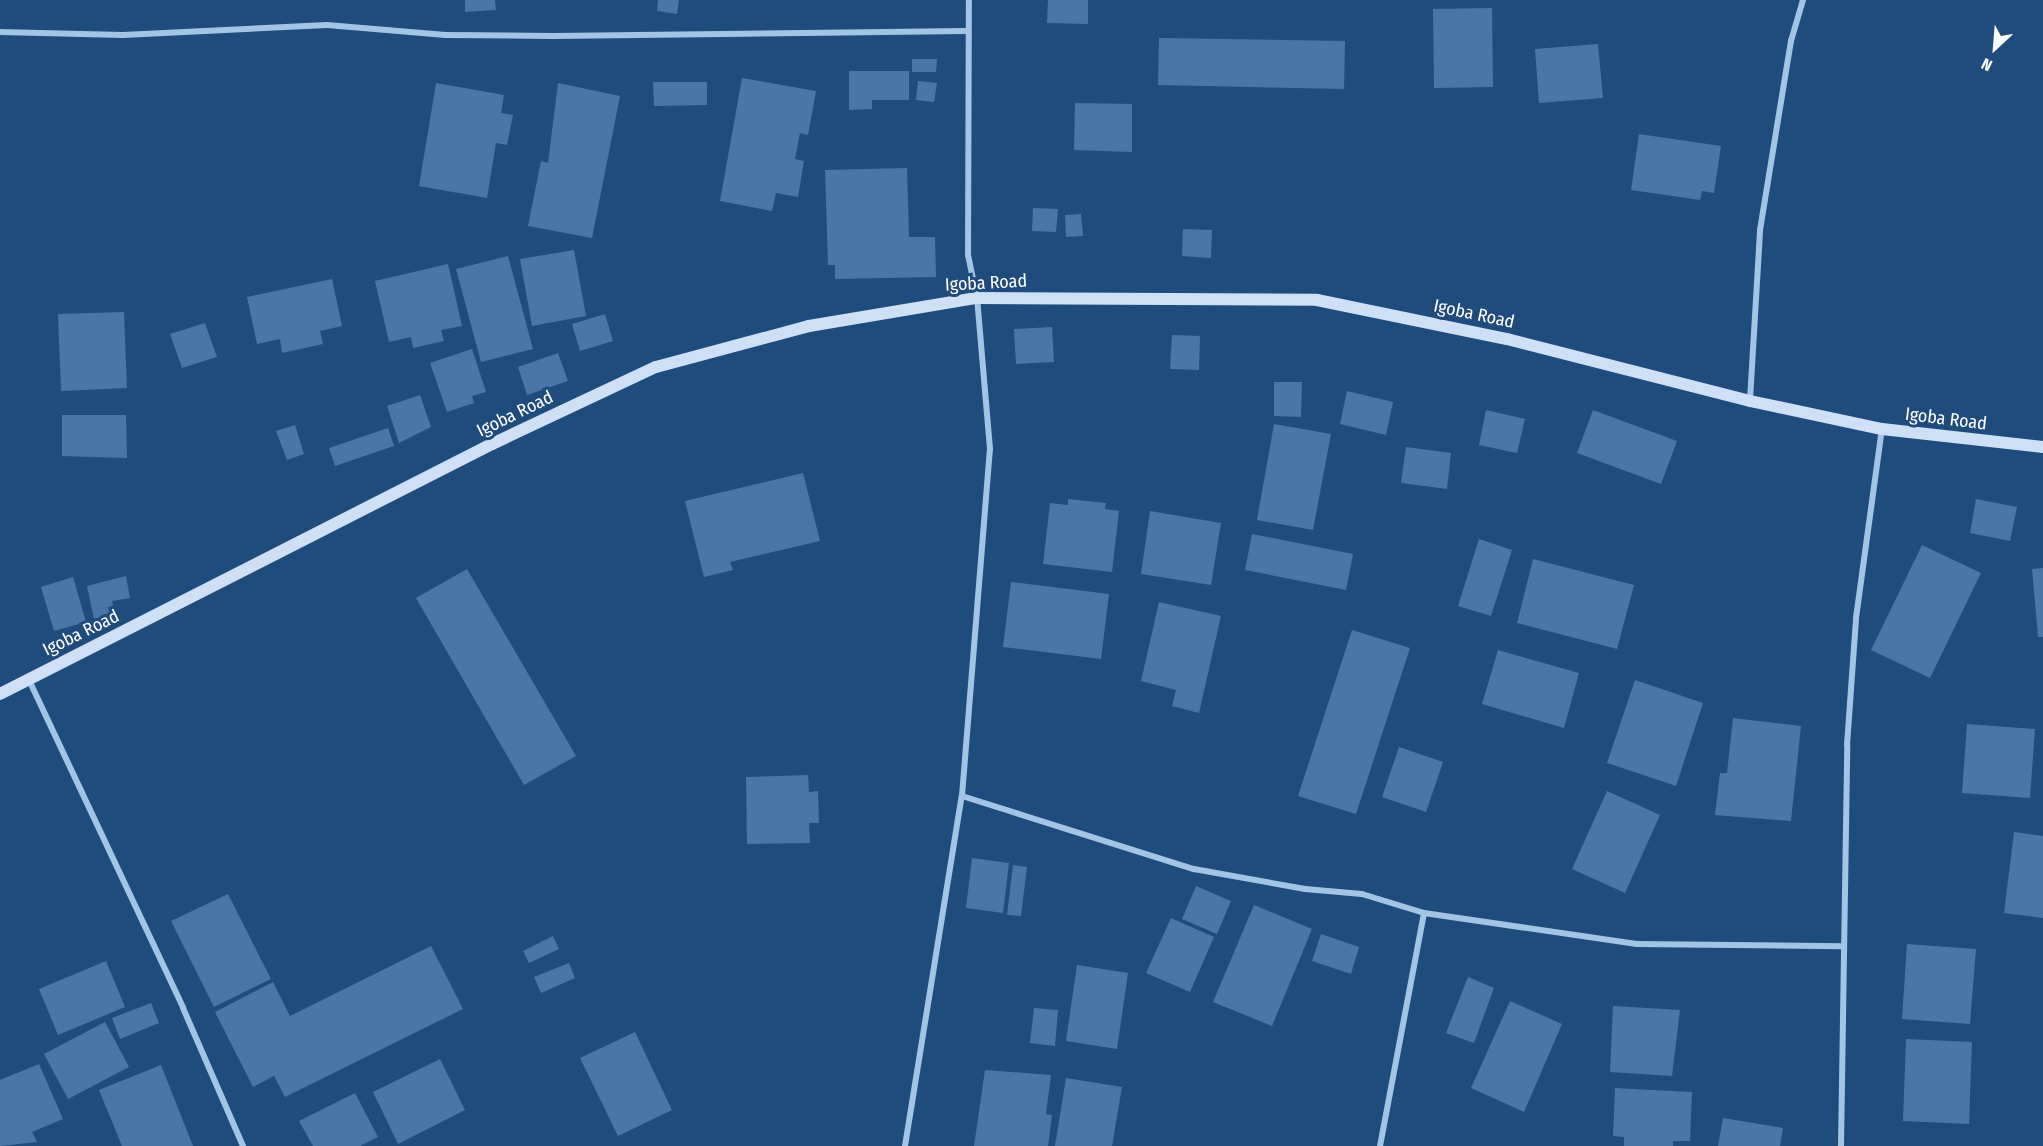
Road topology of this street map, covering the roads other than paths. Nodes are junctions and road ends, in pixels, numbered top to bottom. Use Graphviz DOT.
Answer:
graph roads {
  1 [pos="969,0"];
  2 [pos="1803,0"];
  3 [pos="0,32"];
  4 [pos="966,32"];
  5 [pos="977,298"];
  6 [pos="1750,401"];
  7 [pos="1882,429"];
  8 [pos="2043,447"];
  9 [pos="29,680"];
  10 [pos="0,694"];
  11 [pos="962,796"];
  12 [pos="1424,913"];
  13 [pos="1843,946"];
  14 [pos="243,1146"];
  15 [pos="905,1146"];
  16 [pos="1380,1146"];
  17 [pos="1841,1146"];
  1 -- 4 [label="street"];
  2 -- 6 [label="street"];
  3 -- 4 [label="street"];
  4 -- 5 [label="street"];
  5 -- 6 [label="street, Igoba Road"];
  5 -- 9 [label="street, Igoba Road"];
  5 -- 11 [label="street"];
  6 -- 7 [label="street, Igoba Road"];
  7 -- 8 [label="street, Igoba Road"];
  7 -- 13 [label="street"];
  9 -- 10 [label="street, Igoba Road"];
  9 -- 14 [label="street"];
  11 -- 12 [label="street"];
  11 -- 15 [label="street"];
  12 -- 13 [label="street"];
  12 -- 16 [label="street"];
  13 -- 17 [label="street"];
}
